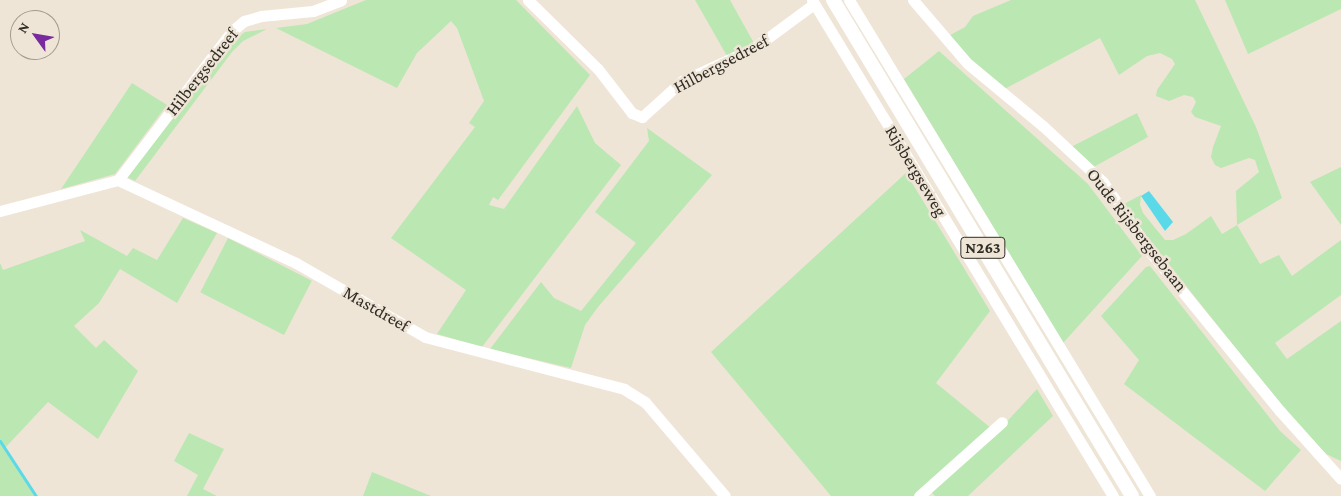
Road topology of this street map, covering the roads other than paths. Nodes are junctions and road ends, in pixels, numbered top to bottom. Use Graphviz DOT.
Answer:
graph roads {
  1 [pos="341,0"];
  2 [pos="528,0"];
  3 [pos="834,0"];
  4 [pos="849,0"];
  5 [pos="913,0"];
  6 [pos="813,2"];
  7 [pos="118,180"];
  8 [pos="0,211"];
  9 [pos="1002,422"];
  10 [pos="1340,474"];
  11 [pos="725,496"];
  12 [pos="919,496"];
  13 [pos="1113,496"];
  14 [pos="1132,496"];
  15 [pos="1150,496"];
  1 -- 7 [label="street, Hilbergsedreef"];
  2 -- 6 [label="street, Hilbergsedreef"];
  3 -- 14 [label="main road, Rijsbergseweg / N263"];
  4 -- 15 [label="street, Rijsbergseweg"];
  5 -- 10 [label="street, Oude Rijsbergsebaan"];
  6 -- 13 [label="street, Rijsbergseweg"];
  7 -- 8 [label="street"];
  7 -- 11 [label="street, Mastdreef"];
  9 -- 12 [label="street"];
}
